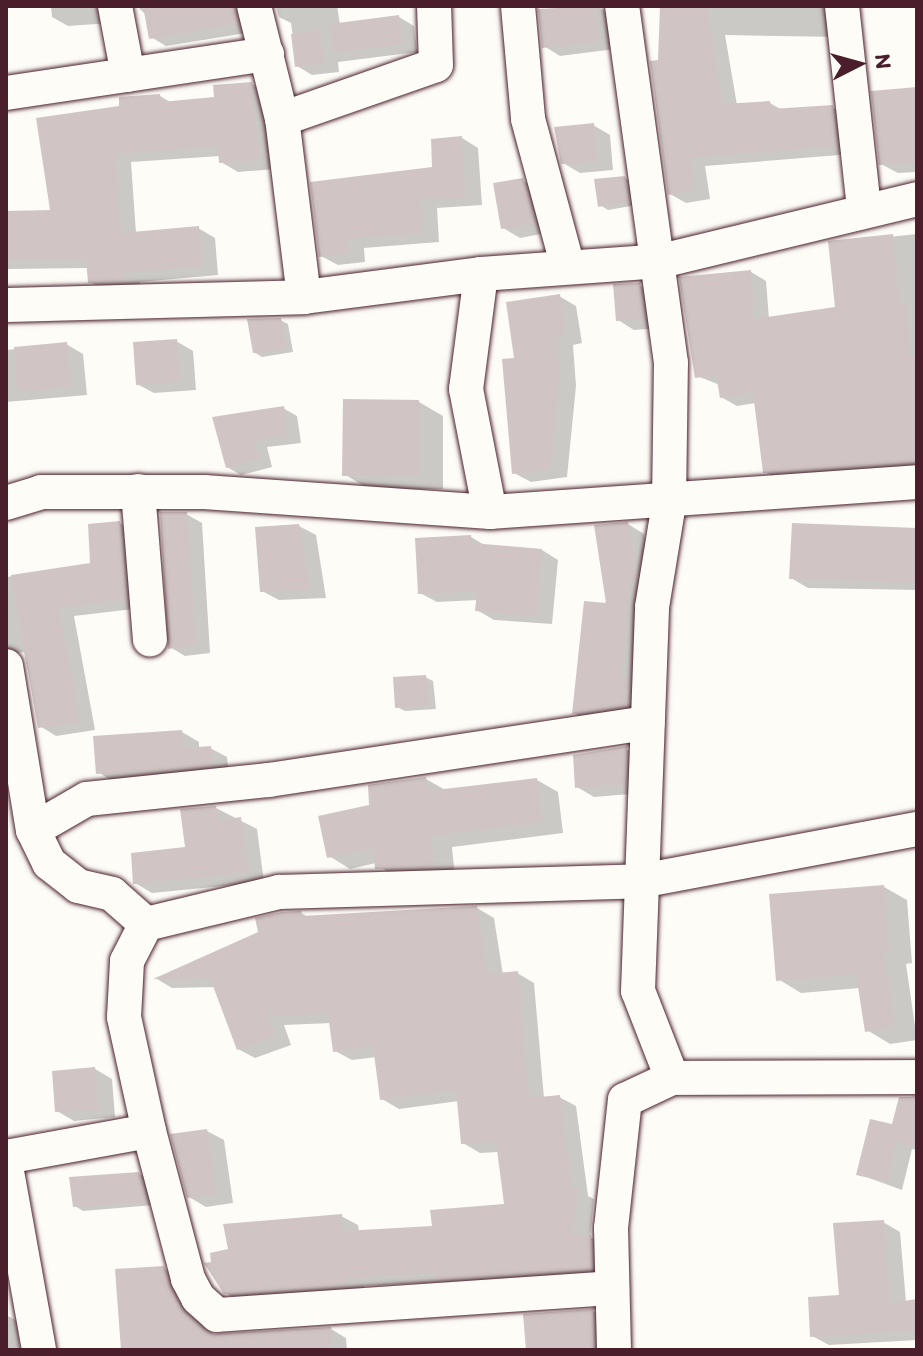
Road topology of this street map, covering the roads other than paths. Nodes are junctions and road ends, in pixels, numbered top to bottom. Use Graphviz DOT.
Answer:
graph roads {
  1 [pos="115,6"];
  2 [pos="254,6"];
  3 [pos="434,6"];
  4 [pos="518,6"];
  5 [pos="622,6"];
  6 [pos="842,6"];
  7 [pos="267,54"];
  8 [pos="128,75"];
  9 [pos="6,93"];
  10 [pos="282,119"];
  11 [pos="917,199"];
  12 [pos="864,209"];
  13 [pos="661,261"];
  14 [pos="568,267"];
  15 [pos="481,274"];
  16 [pos="304,297"];
  17 [pos="6,305"];
  18 [pos="917,482"];
  19 [pos="138,491"];
  20 [pos="6,503"];
  21 [pos="669,503"];
  22 [pos="490,512"];
  23 [pos="150,640"];
  24 [pos="6,666"];
  25 [pos="648,723"];
  26 [pos="917,829"];
  27 [pos="33,830"];
  28 [pos="641,881"];
  29 [pos="146,924"];
  30 [pos="917,1077"];
  31 [pos="672,1078"];
  32 [pos="149,1131"];
  33 [pos="6,1157"];
  34 [pos="6,1166"];
  35 [pos="612,1288"];
  36 [pos="39,1350"];
  37 [pos="614,1350"];
  1 -- 8 [label="street"];
  2 -- 7 [label="street"];
  3 -- 10 [label="street"];
  4 -- 14 [label="street"];
  5 -- 13 [label="street"];
  6 -- 12 [label="street"];
  7 -- 8 [label="street"];
  7 -- 10 [label="street"];
  8 -- 9 [label="street"];
  10 -- 16 [label="street"];
  11 -- 12 [label="street"];
  12 -- 13 [label="street"];
  13 -- 14 [label="street"];
  13 -- 21 [label="street"];
  14 -- 15 [label="street"];
  15 -- 16 [label="street"];
  15 -- 22 [label="street"];
  16 -- 17 [label="street"];
  18 -- 21 [label="street"];
  19 -- 20 [label="street"];
  19 -- 22 [label="street"];
  19 -- 23 [label="street"];
  21 -- 22 [label="street"];
  21 -- 25 [label="street"];
  24 -- 27 [label="street"];
  25 -- 27 [label="street"];
  25 -- 28 [label="street"];
  26 -- 28 [label="street"];
  27 -- 29 [label="street"];
  28 -- 29 [label="street"];
  28 -- 31 [label="street"];
  29 -- 32 [label="street"];
  30 -- 31 [label="street"];
  31 -- 35 [label="street"];
  32 -- 33 [label="street"];
  32 -- 35 [label="street"];
  34 -- 36 [label="street"];
  35 -- 37 [label="street"];
}
